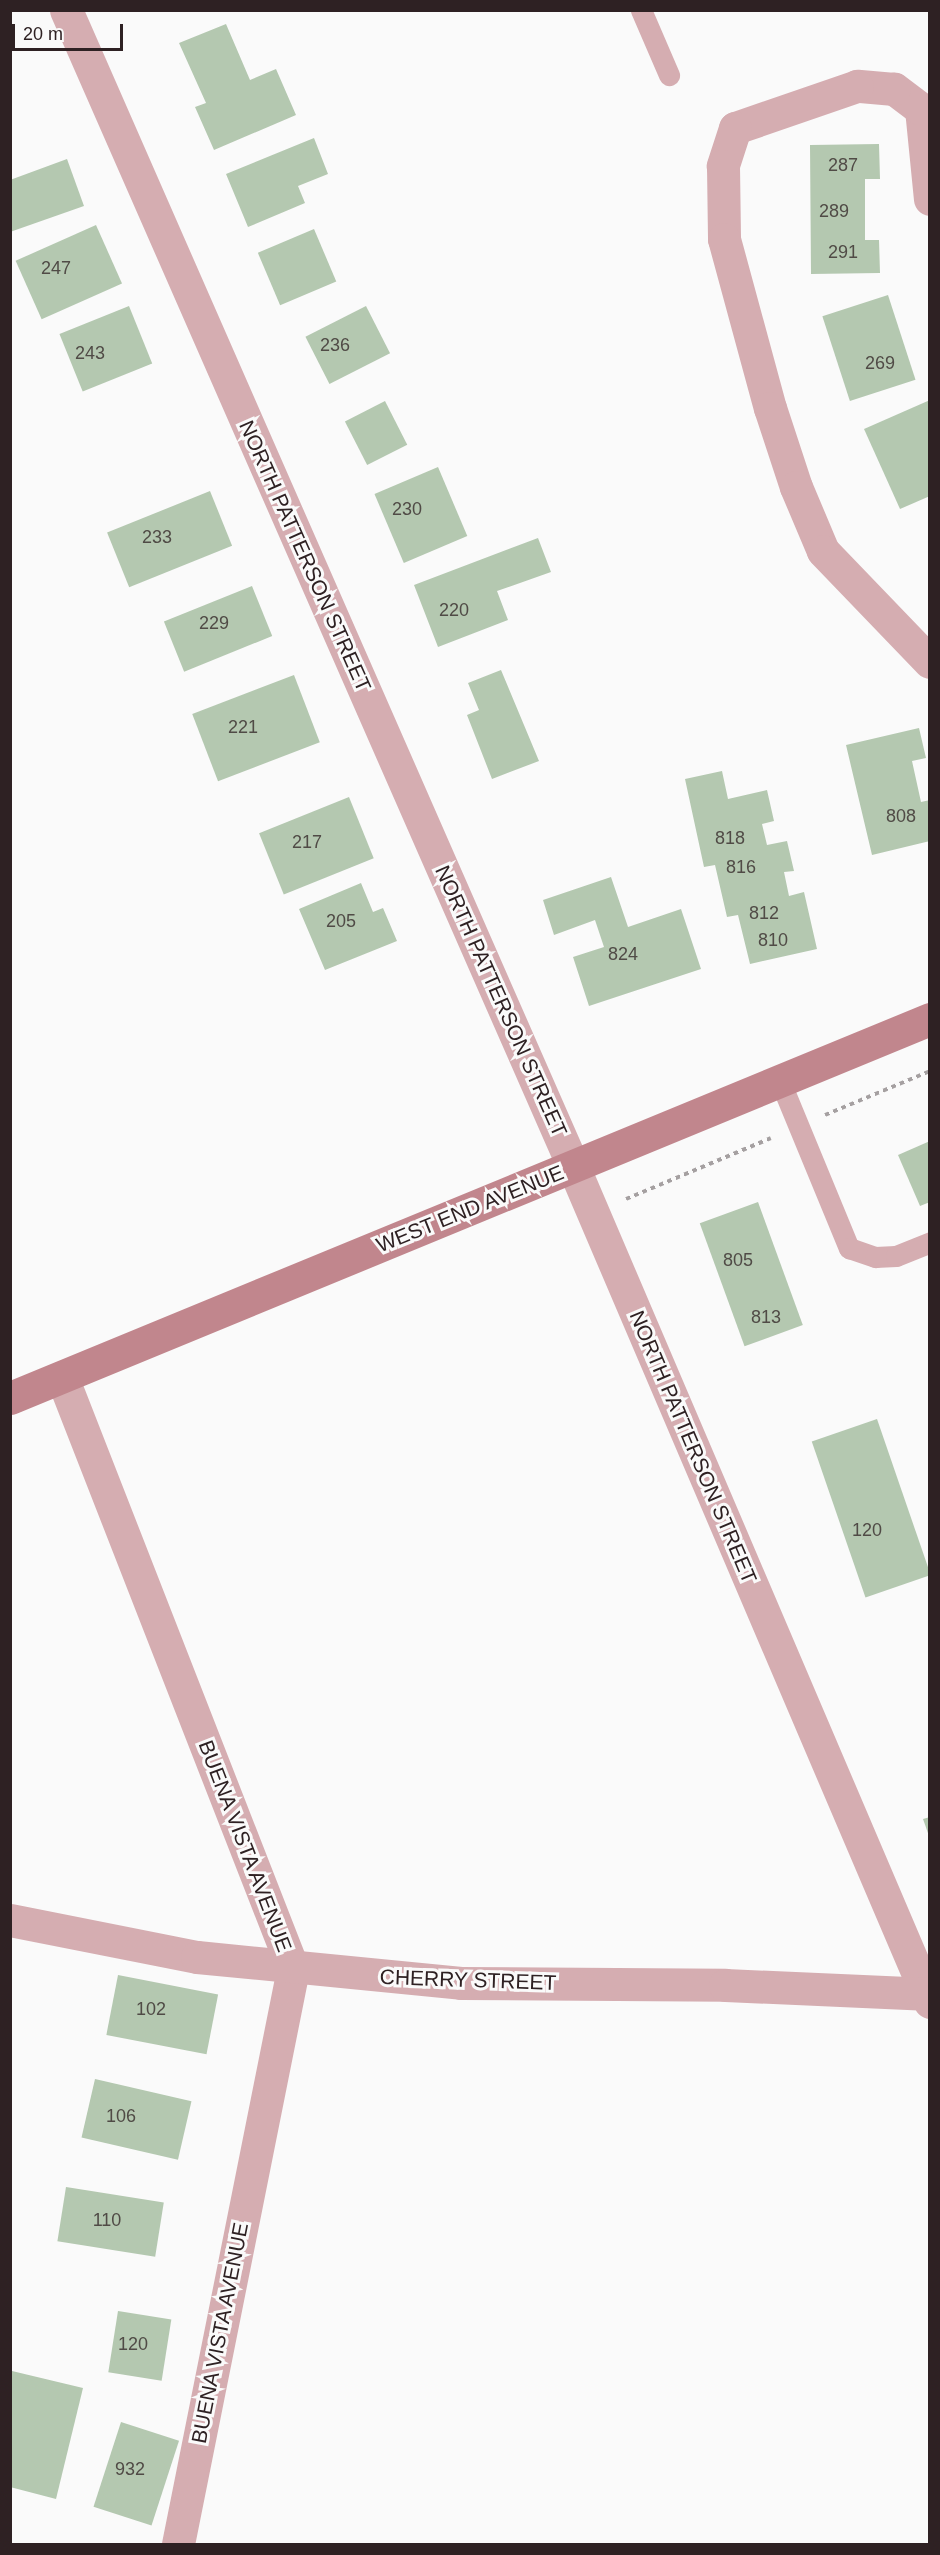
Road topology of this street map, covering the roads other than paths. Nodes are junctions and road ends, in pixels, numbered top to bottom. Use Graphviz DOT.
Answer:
graph roads {
  1 [pos="66,10"];
  2 [pos="641,10"];
  3 [pos="669,75"];
  4 [pos="930,199"];
  5 [pos="930,662"];
  6 [pos="930,1019"];
  7 [pos="780,1081"];
  8 [pos="573,1166"];
  9 [pos="930,1242"];
  10 [pos="62,1377"];
  11 [pos="10,1398"];
  12 [pos="10,1920"];
  13 [pos="293,1969"];
  14 [pos="928,1997"];
  15 [pos="178,2544"];
  1 -- 8 [label="street, NORTH PATTERSON STREET"];
  2 -- 3 [label="lane"];
  4 -- 5 [label="street"];
  6 -- 7 [label="main road, WEST END AVENUE"];
  7 -- 8 [label="main road, WEST END AVENUE"];
  7 -- 9 [label="lane"];
  8 -- 10 [label="main road, WEST END AVENUE"];
  8 -- 14 [label="street, NORTH PATTERSON STREET"];
  10 -- 11 [label="main road, WEST END AVENUE"];
  10 -- 13 [label="street, BUENA VISTA AVENUE"];
  12 -- 13 [label="street, CHERRY STREET"];
  13 -- 14 [label="street, CHERRY STREET"];
  13 -- 15 [label="street, BUENA VISTA AVENUE"];
}
